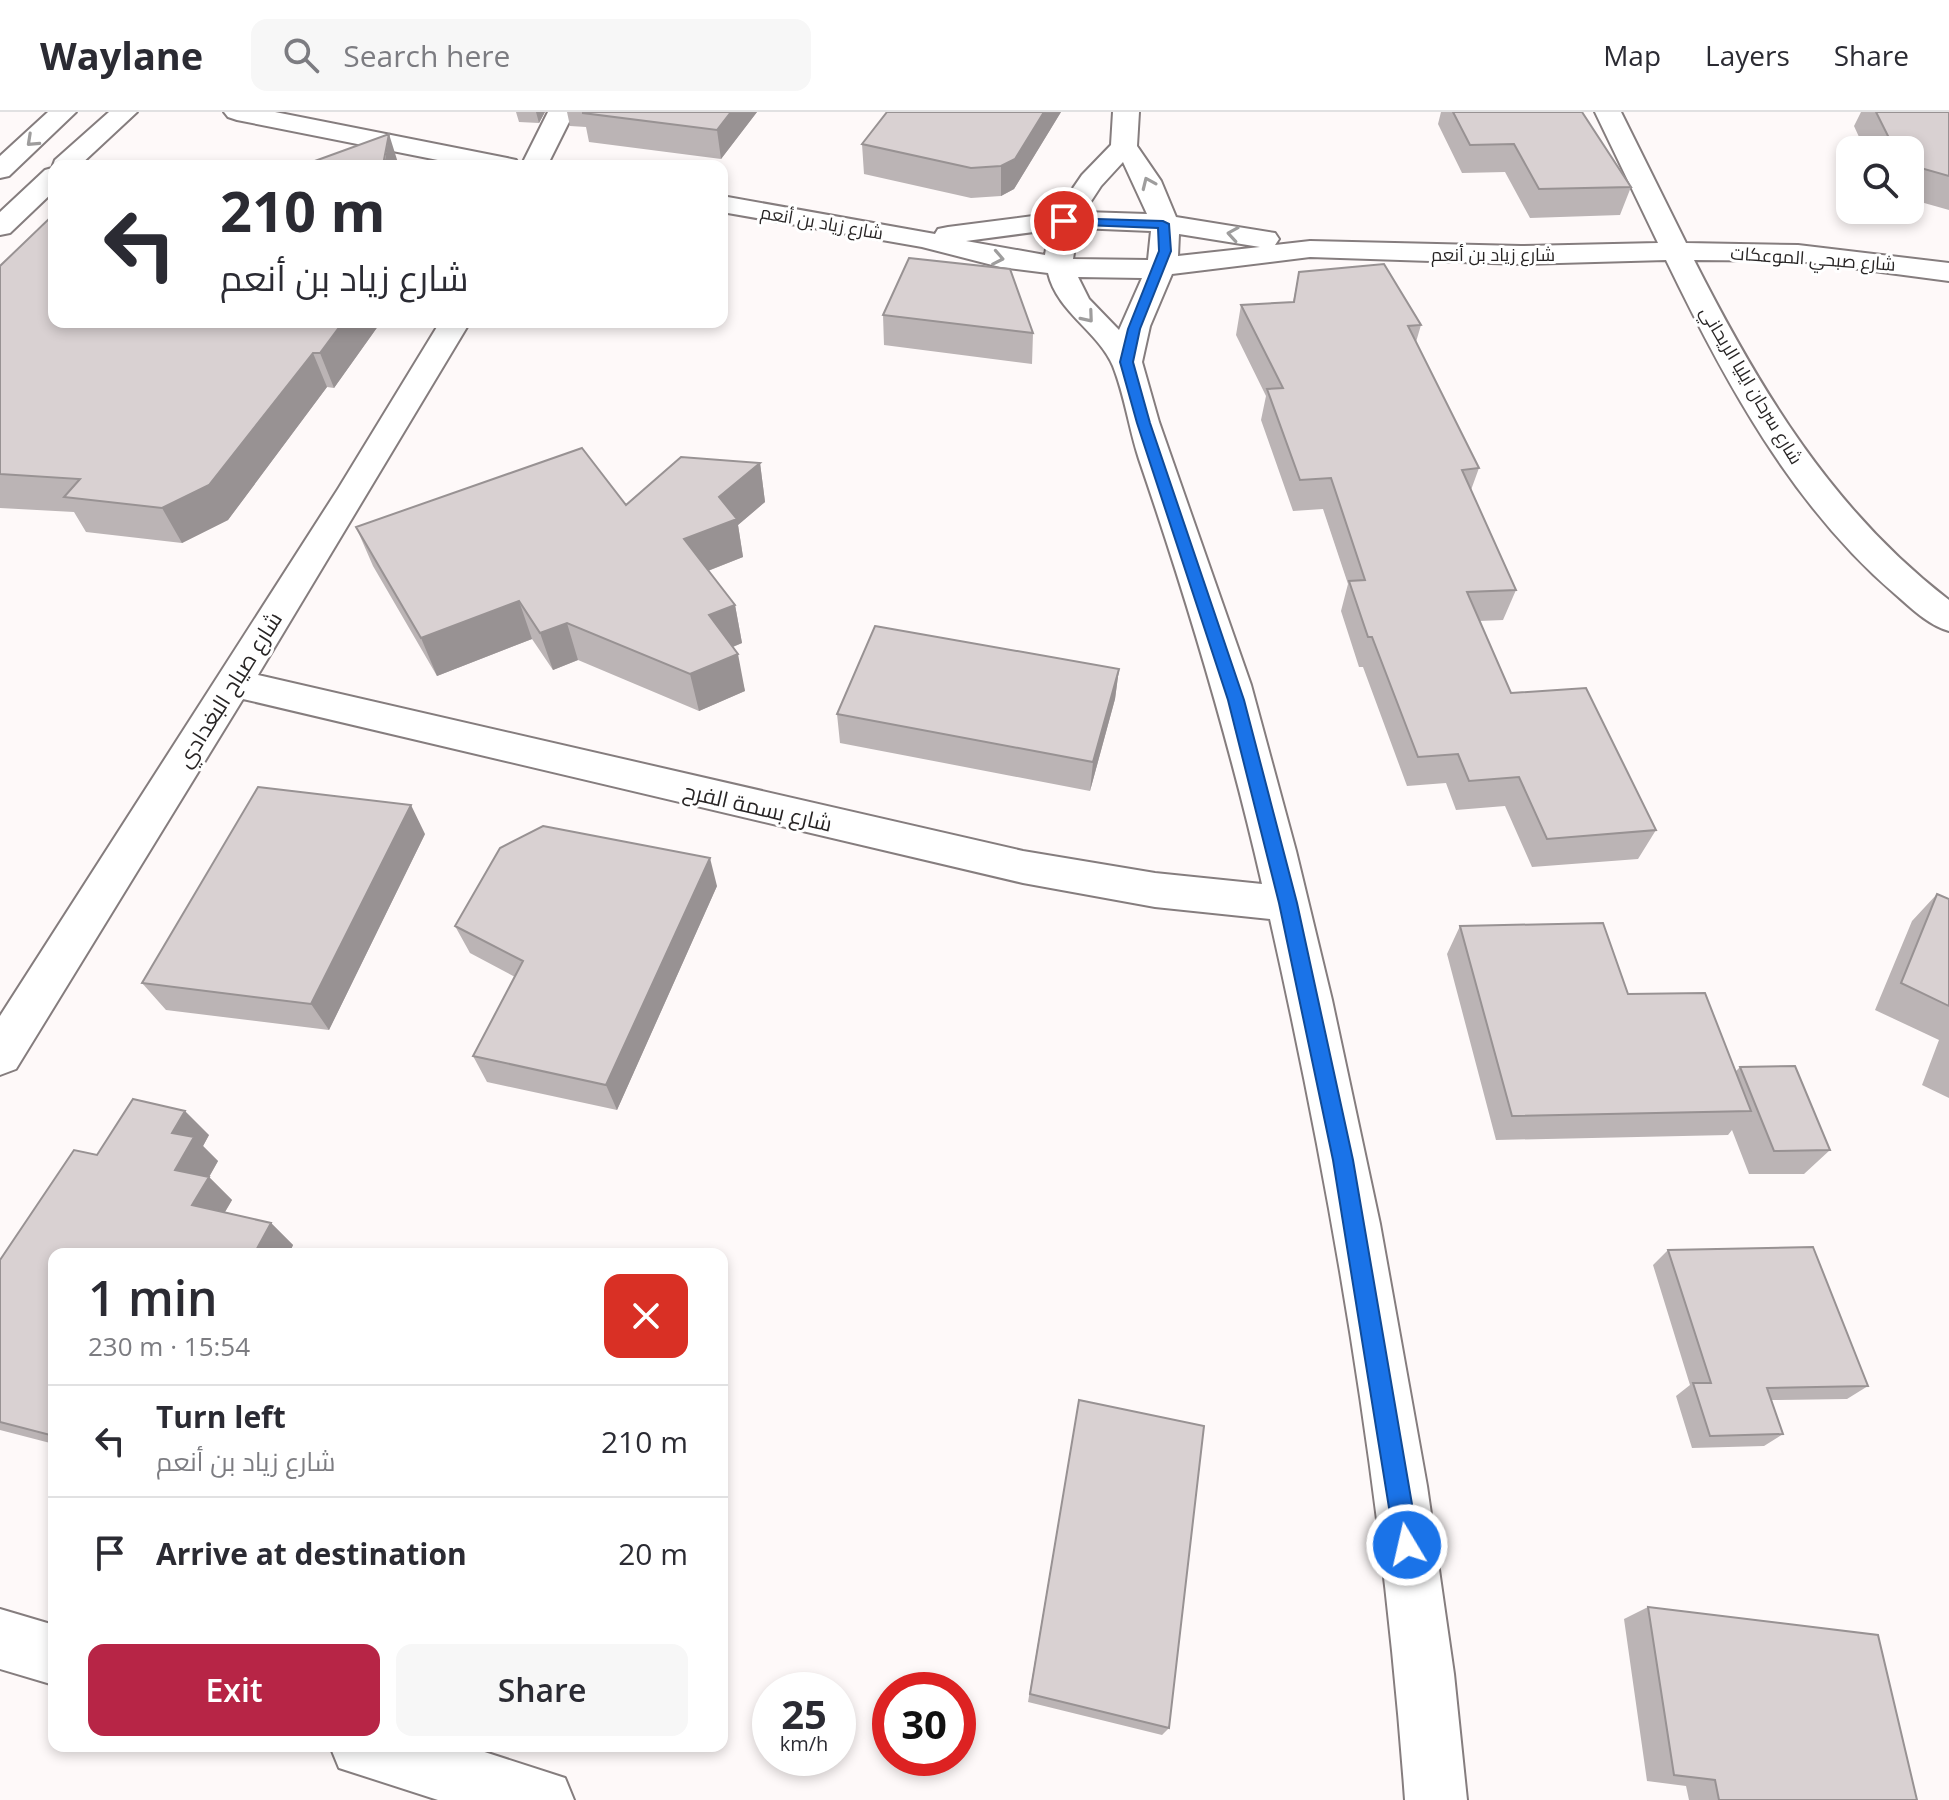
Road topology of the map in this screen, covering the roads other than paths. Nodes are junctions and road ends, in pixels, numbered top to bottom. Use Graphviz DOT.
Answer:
graph roads {
  1 [pos="63,112"];
  2 [pos="124,112"];
  3 [pos="237,112"];
  4 [pos="561,112"];
  5 [pos="1126,112"];
  6 [pos="1608,112"];
  7 [pos="1124,147"];
  8 [pos="71,160"];
  9 [pos="477,160"];
  10 [pos="537,160"];
  11 [pos="0,170"];
  12 [pos="48,182"];
  13 [pos="728,205"];
  14 [pos="1064,221"];
  15 [pos="1163,224"];
  16 [pos="0,227"];
  17 [pos="922,239"];
  18 [pos="1310,249"];
  19 [pos="1676,251"];
  20 [pos="1058,267"];
  21 [pos="1160,268"];
  22 [pos="1949,272"];
  23 [pos="451,328"];
  24 [pos="1127,362"];
  25 [pos="1949,619"];
  26 [pos="232,683"];
  27 [pos="1288,903"];
  28 [pos="0,1055"];
  29 [pos="0,1639"];
  30 [pos="48,1653"];
  31 [pos="381,1752"];
  32 [pos="543,1800"];
  33 [pos="1436,1800"];
  1 -- 11 [label="street, one-way"];
  2 -- 8 [label="street"];
  3 -- 9 [label="street"];
  4 -- 10 [label="street"];
  5 -- 7 [label="street"];
  6 -- 19 [label="street, شارع سرحان ايليا الريحاني"];
  7 -- 14 [label="street"];
  15 -- 7 [label="street, one-way"];
  12 -- 16 [label="street"];
  13 -- 17 [label="street, شارع زياد بن أنعم"];
  14 -- 15 [label="street, شارع زياد بن أنعم"];
  14 -- 17 [label="street, شارع زياد بن أنعم"];
  14 -- 20 [label="street"];
  18 -- 15 [label="street, شارع زياد بن أنعم, one-way"];
  15 -- 21 [label="street"];
  17 -- 20 [label="street, شارع زياد بن أنعم, one-way"];
  18 -- 19 [label="street, شارع زياد بن أنعم"];
  18 -- 21 [label="street, شارع زياد بن أنعم"];
  19 -- 22 [label="street, شارع صبحي الموعكات"];
  19 -- 25 [label="street, شارع سرحان ايليا الريحاني"];
  20 -- 21 [label="street, شارع زياد بن أنعم"];
  20 -- 24 [label="street, one-way"];
  21 -- 24 [label="street"];
  23 -- 26 [label="street, شارع صياح البغدادي"];
  24 -- 27 [label="street"];
  26 -- 27 [label="street, شارع بسمة الفرح"];
  26 -- 28 [label="street, شارع صياح البغدادي"];
  27 -- 33 [label="street"];
  29 -- 30 [label="street"];
  31 -- 32 [label="street"];
}
